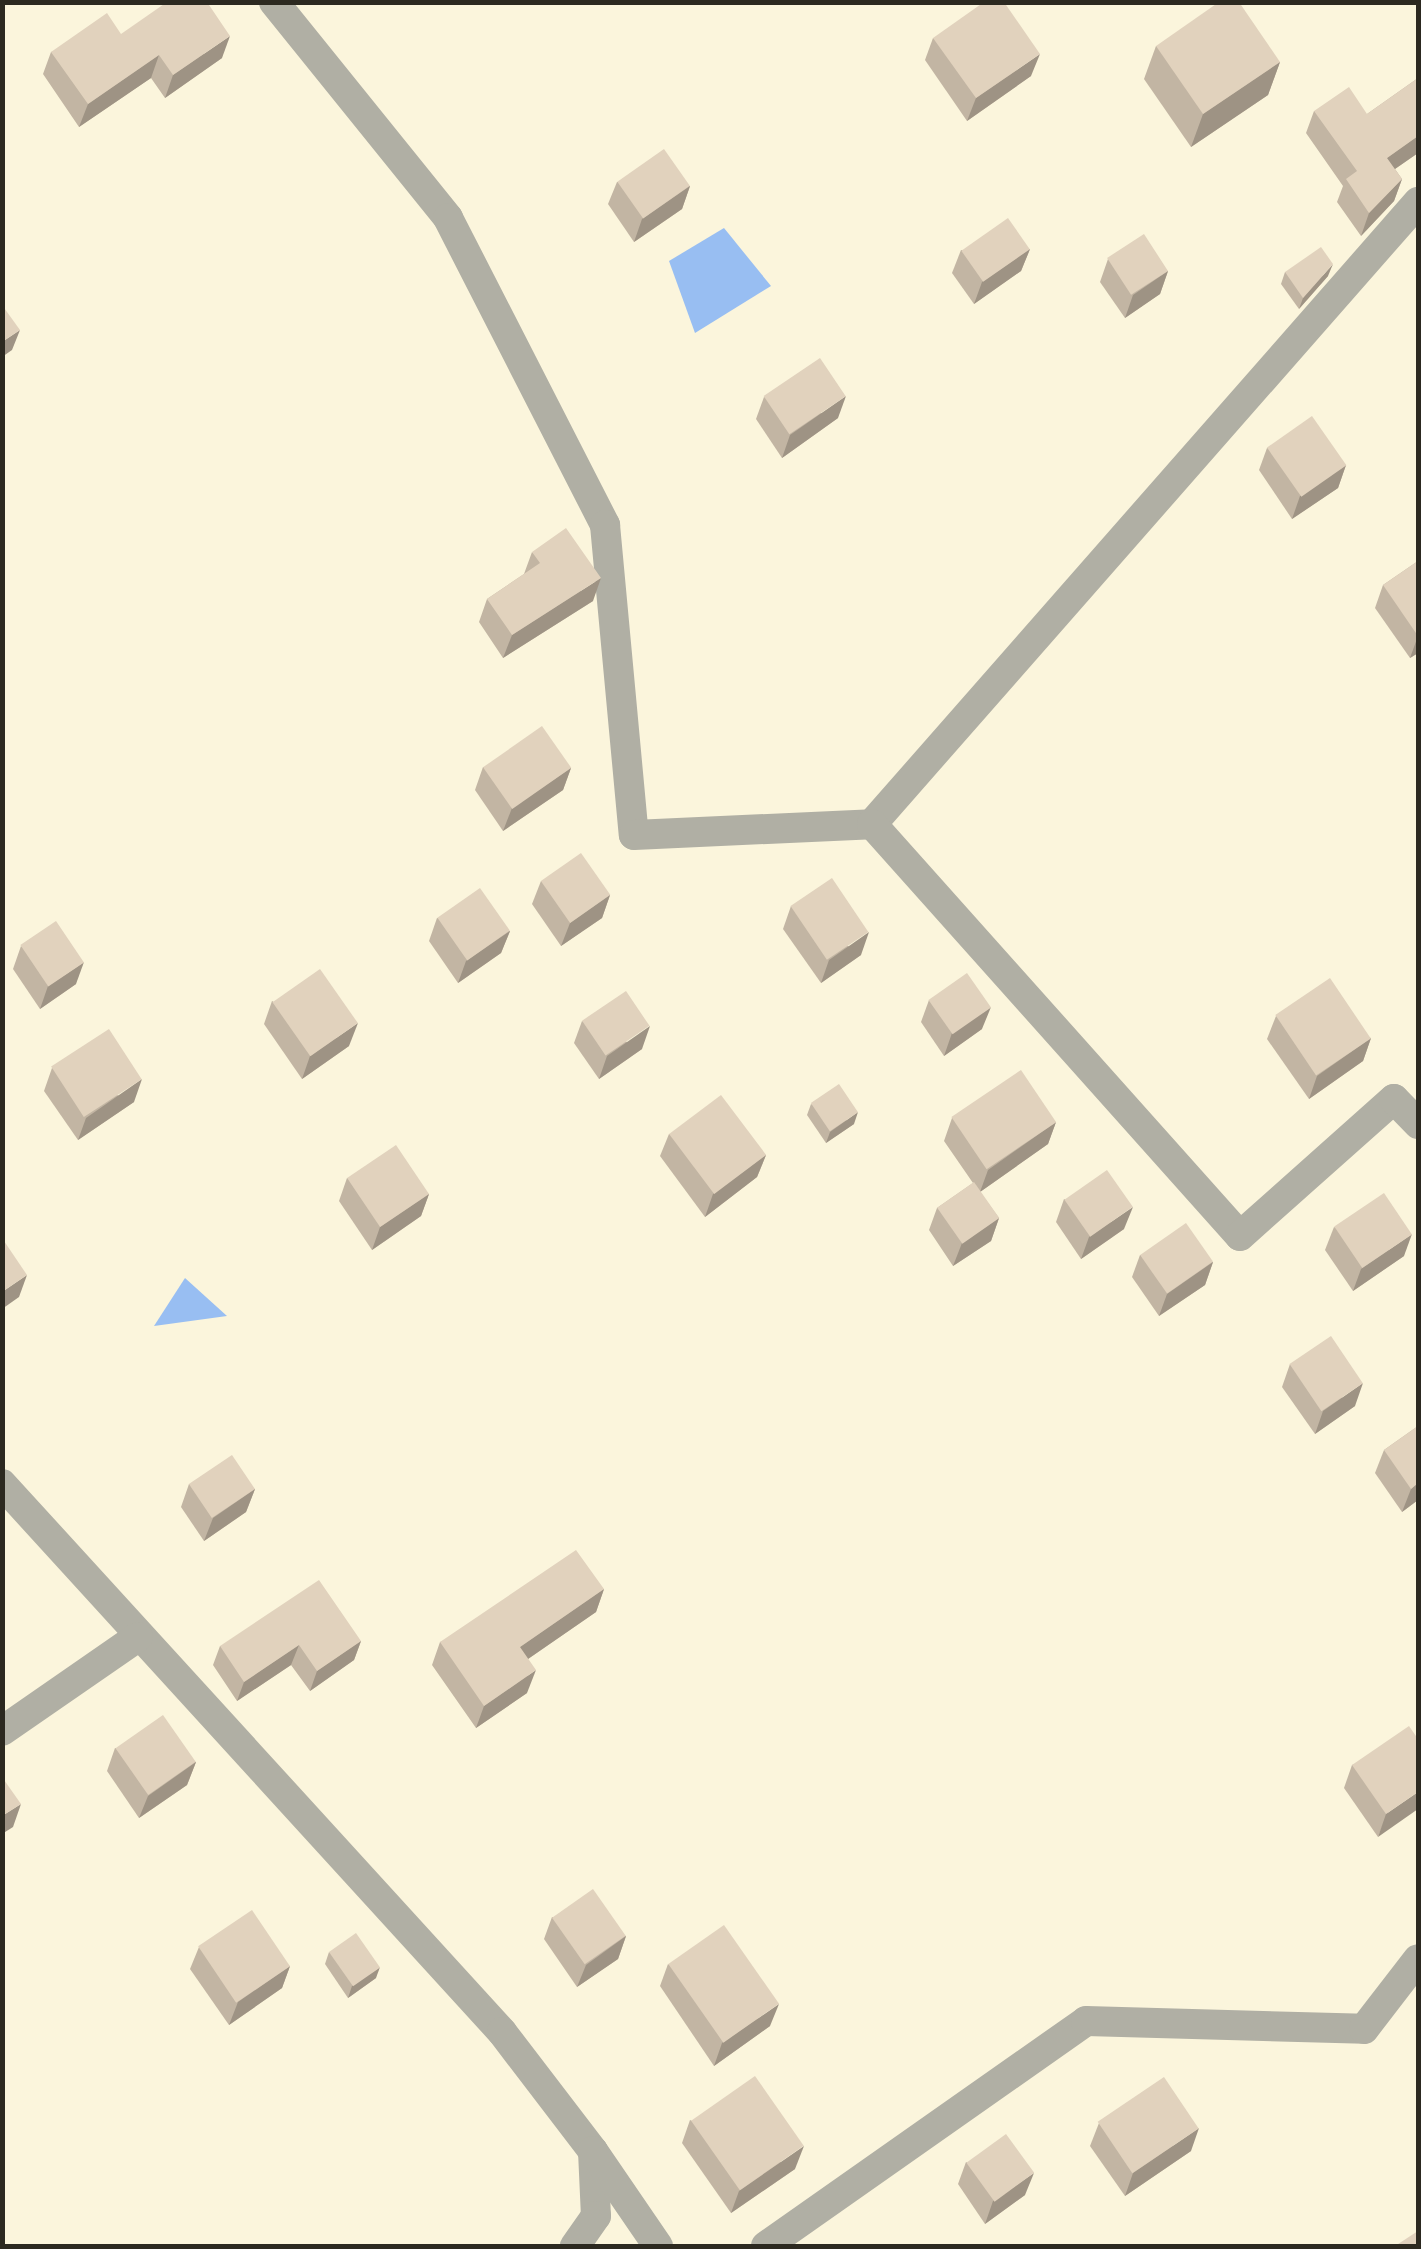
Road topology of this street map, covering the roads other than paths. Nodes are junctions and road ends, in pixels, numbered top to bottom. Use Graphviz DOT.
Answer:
graph roads {
  1 [pos="274,2"];
  2 [pos="1418,202"];
  3 [pos="872,824"];
  4 [pos="1418,1124"];
  5 [pos="2,1484"];
  6 [pos="138,1637"];
  7 [pos="2,1731"];
  8 [pos="1418,1959"];
  9 [pos="593,2151"];
  10 [pos="575,2246"];
  11 [pos="658,2246"];
  12 [pos="766,2246"];
  1 -- 3 [label="street"];
  2 -- 3 [label="street"];
  3 -- 4 [label="street"];
  5 -- 6 [label="street"];
  6 -- 7 [label="street"];
  6 -- 9 [label="street"];
  8 -- 12 [label="street"];
  9 -- 10 [label="street"];
  9 -- 11 [label="street"];
}
